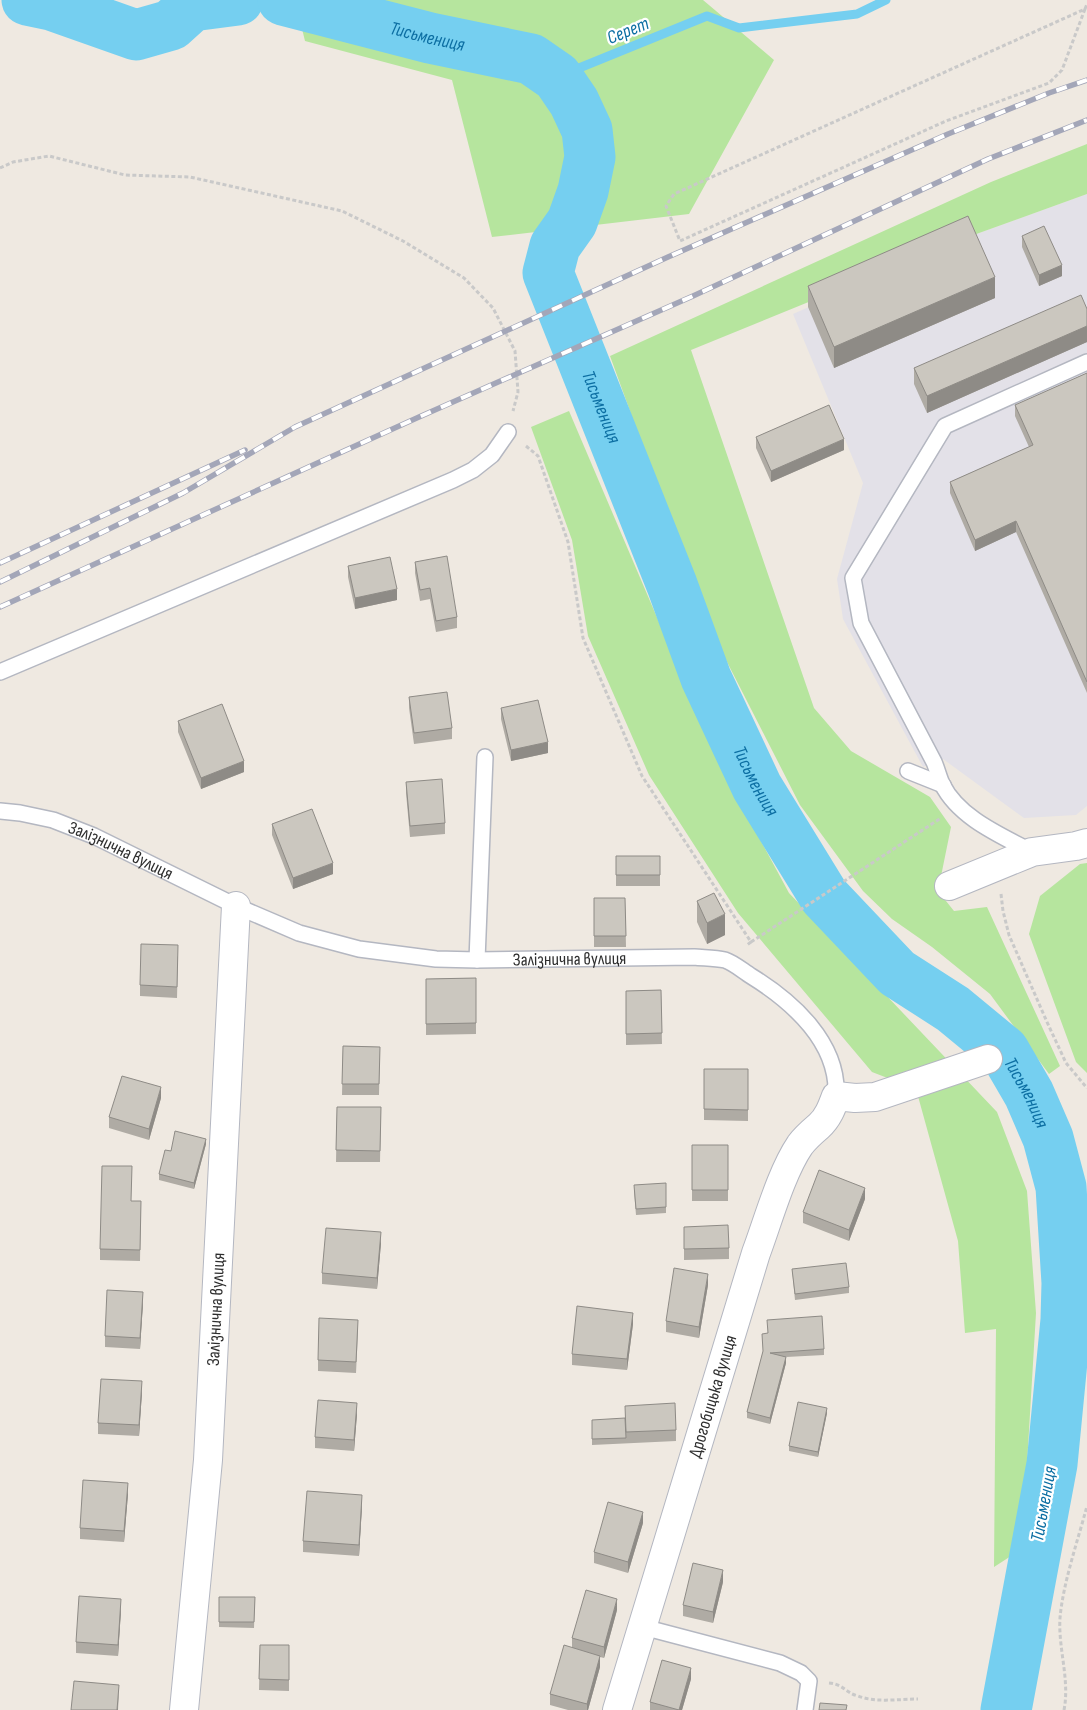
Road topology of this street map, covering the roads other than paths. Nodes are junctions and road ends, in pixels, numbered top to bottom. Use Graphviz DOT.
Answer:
graph roads {
  1 [pos="1087,362"];
  2 [pos="508,432"];
  3 [pos="0,672"];
  4 [pos="485,757"];
  5 [pos="908,770"];
  6 [pos="943,785"];
  7 [pos="0,810"];
  8 [pos="1087,842"];
  9 [pos="1032,852"];
  10 [pos="949,886"];
  11 [pos="236,906"];
  12 [pos="477,960"];
  13 [pos="988,1059"];
  14 [pos="836,1096"];
  15 [pos="643,1628"];
  16 [pos="184,1710"];
  17 [pos="617,1710"];
  18 [pos="805,1710"];
  1 -- 6 [label="lane"];
  2 -- 3 [label="lane"];
  4 -- 12 [label="lane"];
  5 -- 6 [label="lane"];
  6 -- 9 [label="lane"];
  7 -- 11 [label="lane, Залізнична вулиця"];
  8 -- 9 [label="street"];
  9 -- 10 [label="street"];
  11 -- 12 [label="lane, Залізнична вулиця"];
  11 -- 16 [label="street, Залізнична вулиця"];
  12 -- 14 [label="lane, Залізнична вулиця"];
  13 -- 14 [label="street"];
  14 -- 15 [label="street, Дрогобицька вулиця"];
  15 -- 17 [label="street, Дрогобицька вулиця"];
  15 -- 18 [label="lane"];
}
